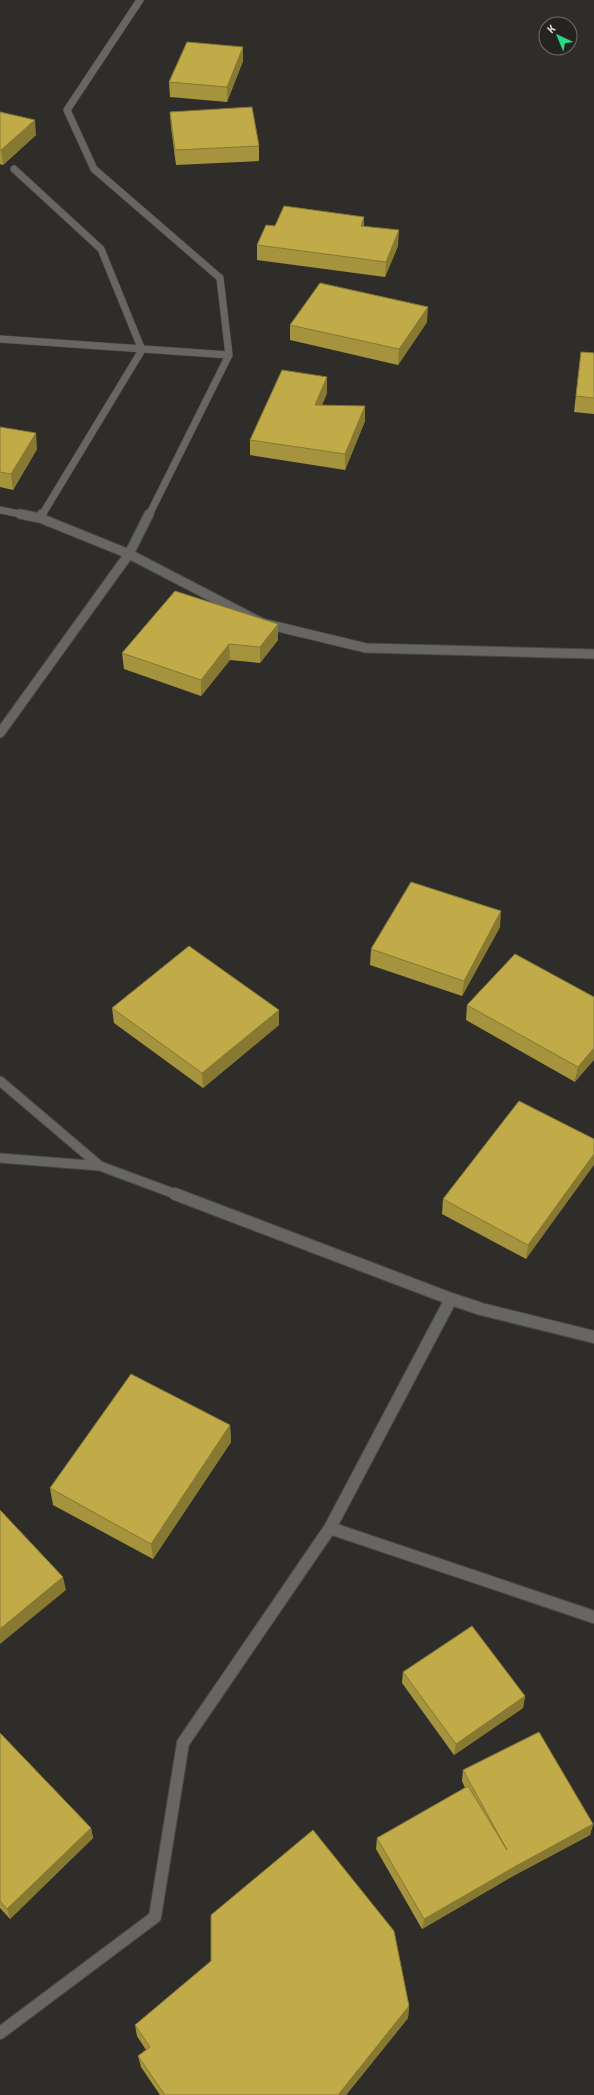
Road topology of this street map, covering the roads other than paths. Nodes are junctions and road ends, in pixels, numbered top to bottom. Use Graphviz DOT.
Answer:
graph roads {
  1 [pos="140,0"];
  2 [pos="14,169"];
  3 [pos="0,339"];
  4 [pos="142,350"];
  5 [pos="229,355"];
  6 [pos="0,510"];
  7 [pos="40,518"];
  8 [pos="129,554"];
  9 [pos="594,654"];
  10 [pos="0,733"];
  11 [pos="0,1081"];
  12 [pos="0,1158"];
  13 [pos="100,1166"];
  14 [pos="451,1299"];
  15 [pos="594,1337"];
  16 [pos="330,1528"];
  17 [pos="594,1617"];
  18 [pos="0,2033"];
  1 -- 5 [label="street"];
  2 -- 4 [label="street"];
  3 -- 4 [label="street"];
  4 -- 5 [label="street"];
  4 -- 7 [label="street"];
  5 -- 8 [label="street"];
  6 -- 7 [label="street"];
  7 -- 8 [label="street"];
  8 -- 9 [label="street"];
  8 -- 10 [label="street"];
  11 -- 13 [label="street"];
  12 -- 13 [label="street"];
  13 -- 14 [label="street"];
  14 -- 15 [label="street"];
  14 -- 16 [label="street"];
  16 -- 17 [label="street"];
  16 -- 18 [label="street"];
}
